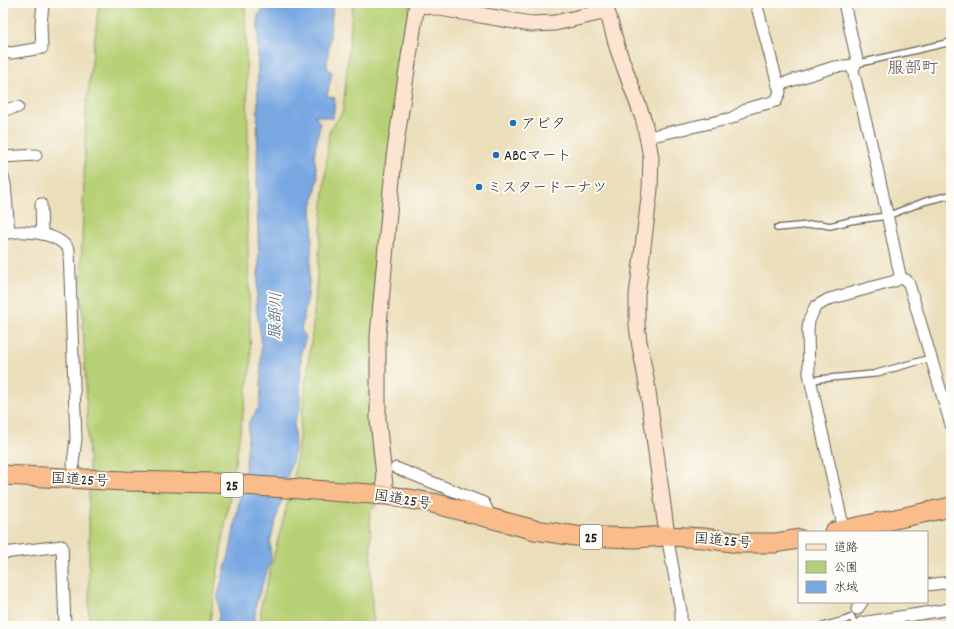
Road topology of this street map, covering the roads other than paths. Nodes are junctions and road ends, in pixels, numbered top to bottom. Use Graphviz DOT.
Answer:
graph roads {
  1 [pos="43,3"];
  2 [pos="417,3"];
  3 [pos="756,3"];
  4 [pos="844,3"];
  5 [pos="606,7"];
  6 [pos="951,42"];
  7 [pos="3,52"];
  8 [pos="855,64"];
  9 [pos="778,85"];
  10 [pos="18,107"];
  11 [pos="3,110"];
  12 [pos="648,137"];
  13 [pos="36,155"];
  14 [pos="3,157"];
  15 [pos="3,177"];
  16 [pos="951,195"];
  17 [pos="41,204"];
  18 [pos="887,216"];
  19 [pos="777,228"];
  20 [pos="6,233"];
  21 [pos="42,234"];
  22 [pos="900,278"];
  23 [pos="931,358"];
  24 [pos="810,381"];
  25 [pos="951,425"];
  26 [pos="396,468"];
  27 [pos="3,475"];
  28 [pos="76,478"];
  29 [pos="386,495"];
  30 [pos="951,507"];
  31 [pos="488,518"];
  32 [pos="839,531"];
  33 [pos="667,536"];
  34 [pos="798,539"];
  35 [pos="3,553"];
  36 [pos="951,582"];
  37 [pos="928,585"];
  38 [pos="951,609"];
  39 [pos="64,626"];
  40 [pos="682,626"];
  41 [pos="823,626"];
  42 [pos="855,626"];
  43 [pos="862,626"];
  1 -- 7 [label="street"];
  2 -- 5 [label="street"];
  2 -- 29 [label="street"];
  3 -- 9 [label="street"];
  4 -- 8 [label="street"];
  5 -- 12 [label="street"];
  6 -- 8 [label="lane"];
  8 -- 9 [label="street"];
  8 -- 18 [label="street"];
  9 -- 12 [label="street"];
  10 -- 11 [label="street"];
  12 -- 33 [label="street"];
  13 -- 14 [label="street"];
  15 -- 20 [label="street"];
  16 -- 18 [label="lane"];
  17 -- 21 [label="street"];
  18 -- 19 [label="lane"];
  18 -- 22 [label="street"];
  20 -- 21 [label="street"];
  21 -- 28 [label="street"];
  22 -- 23 [label="street"];
  22 -- 24 [label="street"];
  23 -- 24 [label="lane"];
  23 -- 25 [label="street"];
  24 -- 32 [label="street"];
  26 -- 31 [label="street"];
  27 -- 28 [label="highway, 国道25号 / 25"];
  28 -- 29 [label="highway, 国道25号 / 25"];
  29 -- 31 [label="highway, 国道25号 / 25"];
  30 -- 32 [label="highway"];
  31 -- 33 [label="highway, 国道25号 / 25"];
  33 -- 34 [label="highway, 国道25号 / 25"];
  33 -- 40 [label="street"];
  35 -- 39 [label="street"];
  36 -- 37 [label="street"];
  38 -- 43 [label="street"];
  41 -- 42 [label="lane"];
}
